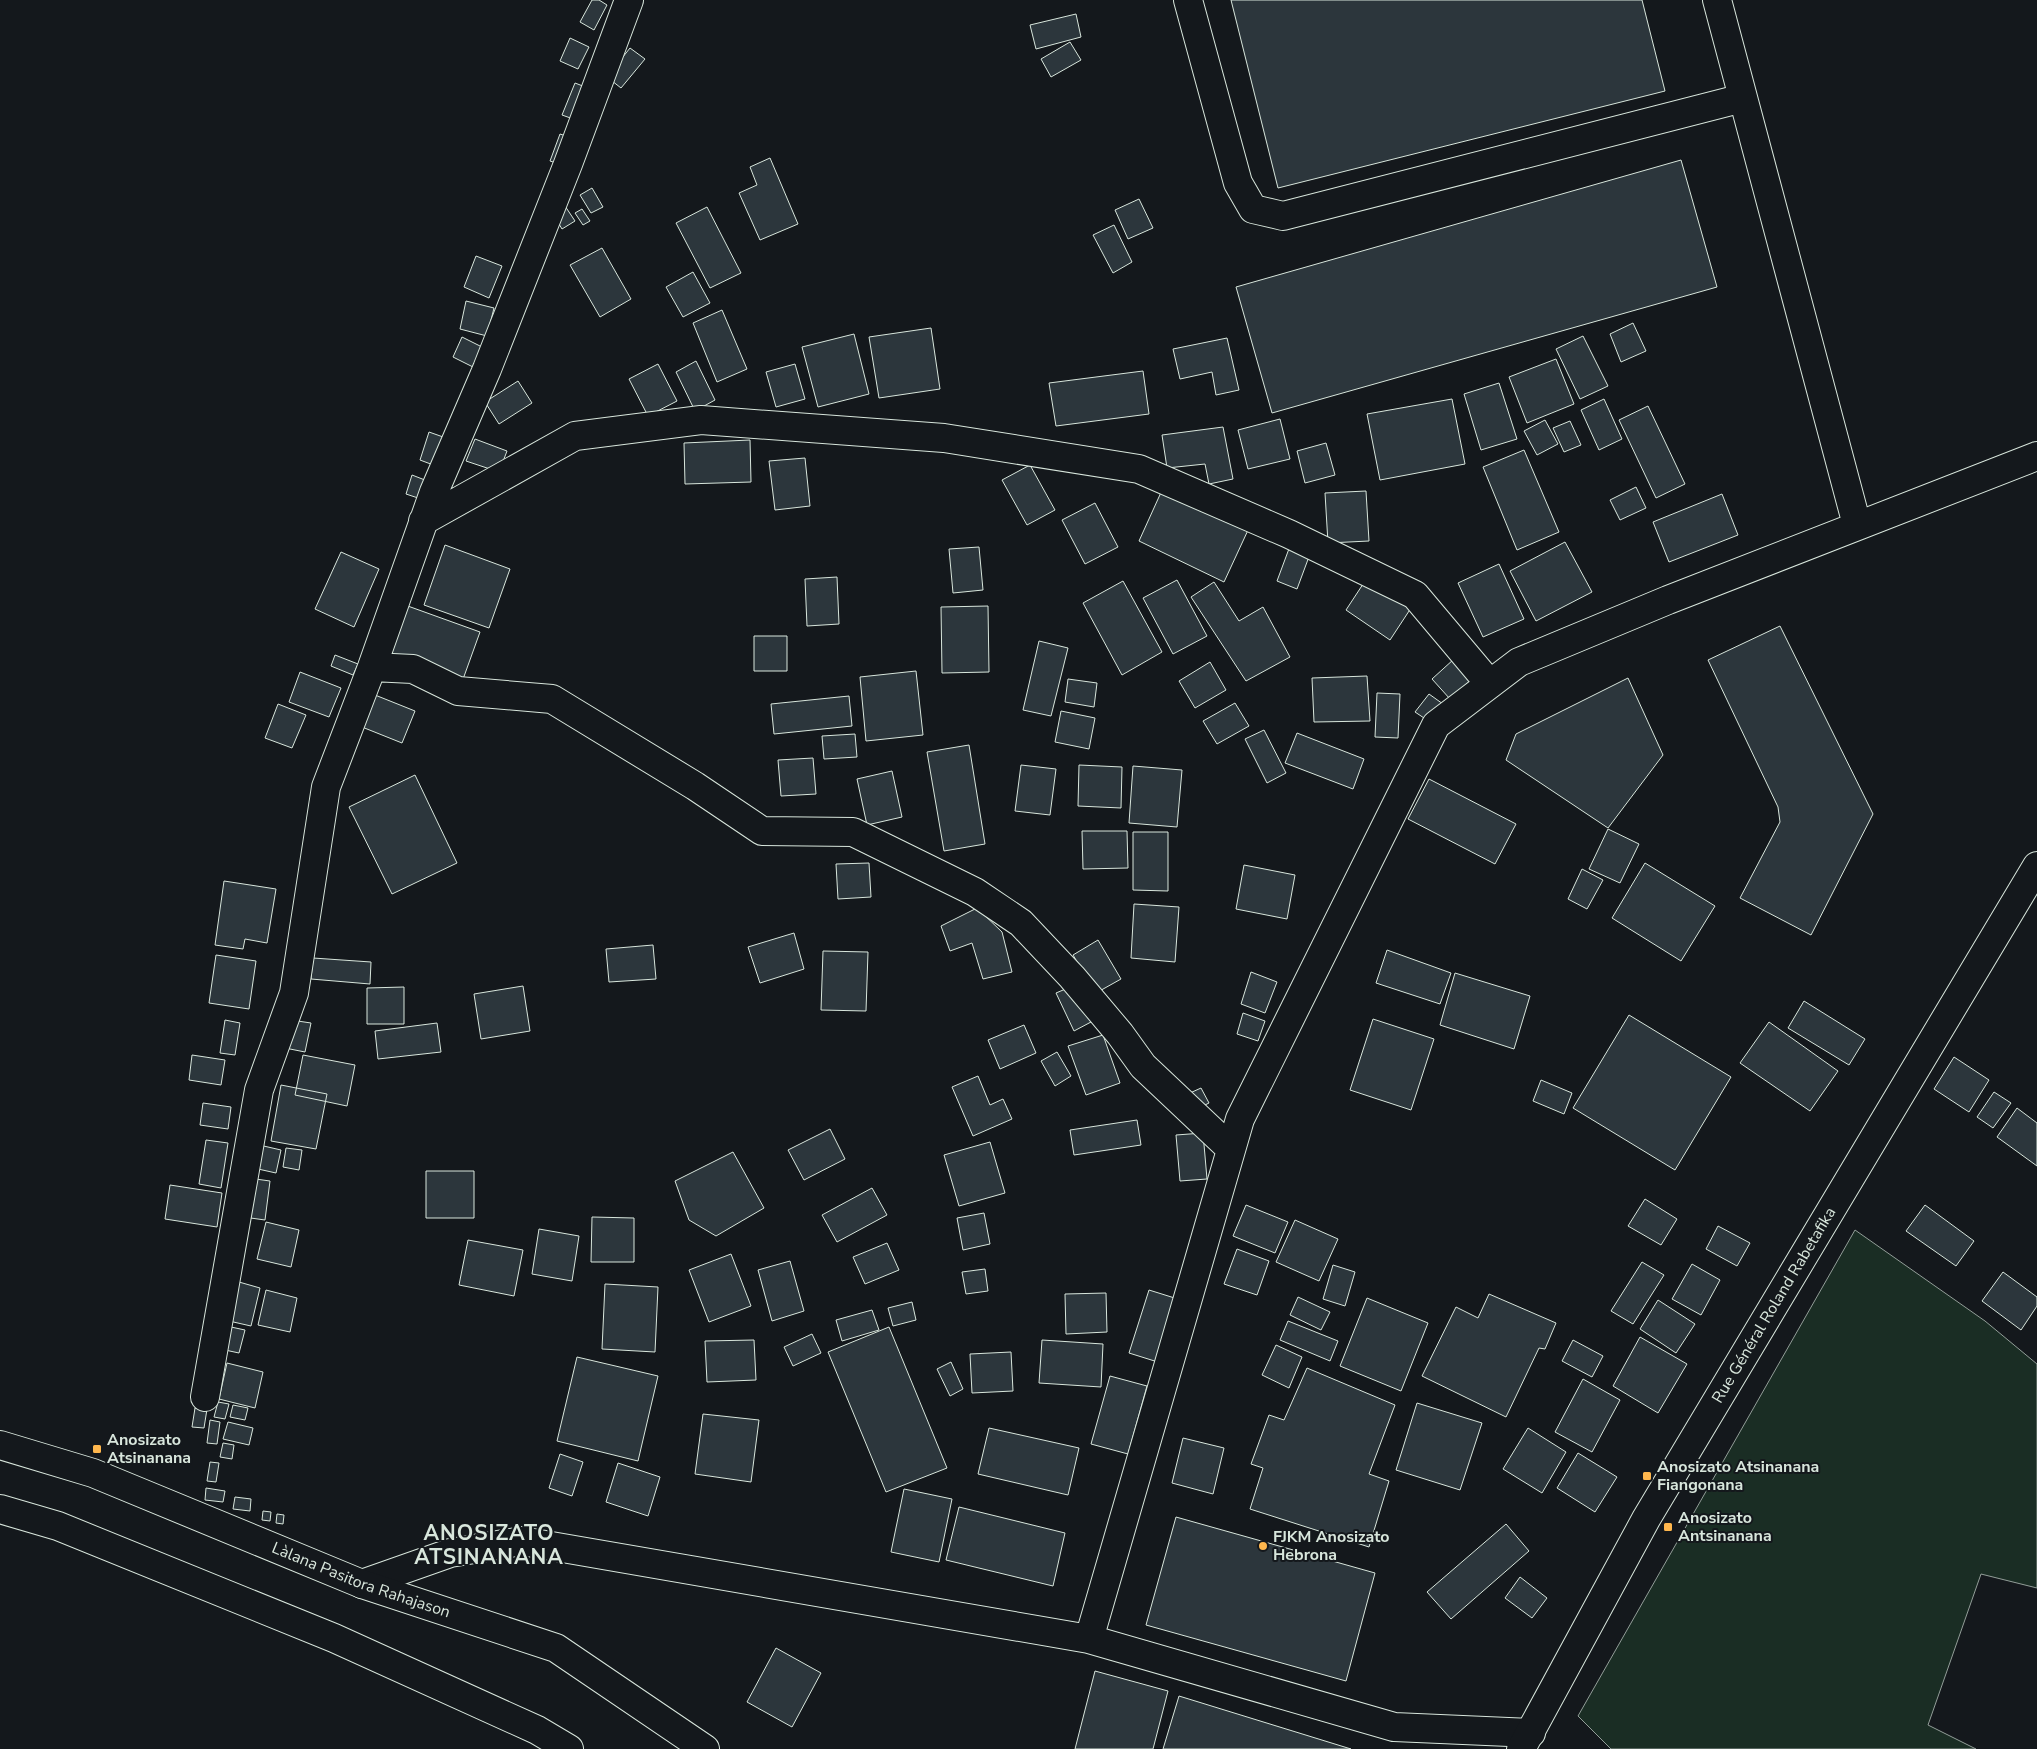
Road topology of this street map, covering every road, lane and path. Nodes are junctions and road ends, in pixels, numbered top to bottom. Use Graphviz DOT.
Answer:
graph roads {
  1 [pos="629,0"];
  2 [pos="1188,0"];
  3 [pos="1717,0"];
  4 [pos="1743,98"];
  5 [pos="2037,456"];
  6 [pos="423,521"];
  7 [pos="1857,525"];
  8 [pos="372,667"];
  9 [pos="1489,683"];
  10 [pos="2037,866"];
  11 [pos="1231,1150"];
  12 [pos="205,1396"];
  13 [pos="0,1446"];
  14 [pos="0,1509"];
  15 [pos="362,1584"];
  16 [pos="1089,1639"];
  17 [pos="1526,1741"];
  18 [pos="569,1749"];
  19 [pos="706,1749"];
  1 -- 6 [label="street"];
  2 -- 4 [label="street"];
  3 -- 4 [label="street"];
  4 -- 7 [label="street"];
  5 -- 7 [label="street"];
  6 -- 8 [label="street"];
  6 -- 9 [label="street"];
  7 -- 9 [label="street"];
  8 -- 11 [label="street"];
  8 -- 12 [label="street"];
  9 -- 11 [label="street"];
  10 -- 17 [label="street, Rue Général Roland Rabetafika"];
  11 -- 16 [label="street"];
  13 -- 15 [label="street, Làlana Pasitora Rahajason"];
  14 -- 18 [label="street"];
  15 -- 16 [label="street"];
  15 -- 19 [label="street, Làlana Pasitora Rahajason"];
  16 -- 17 [label="street"];
}
